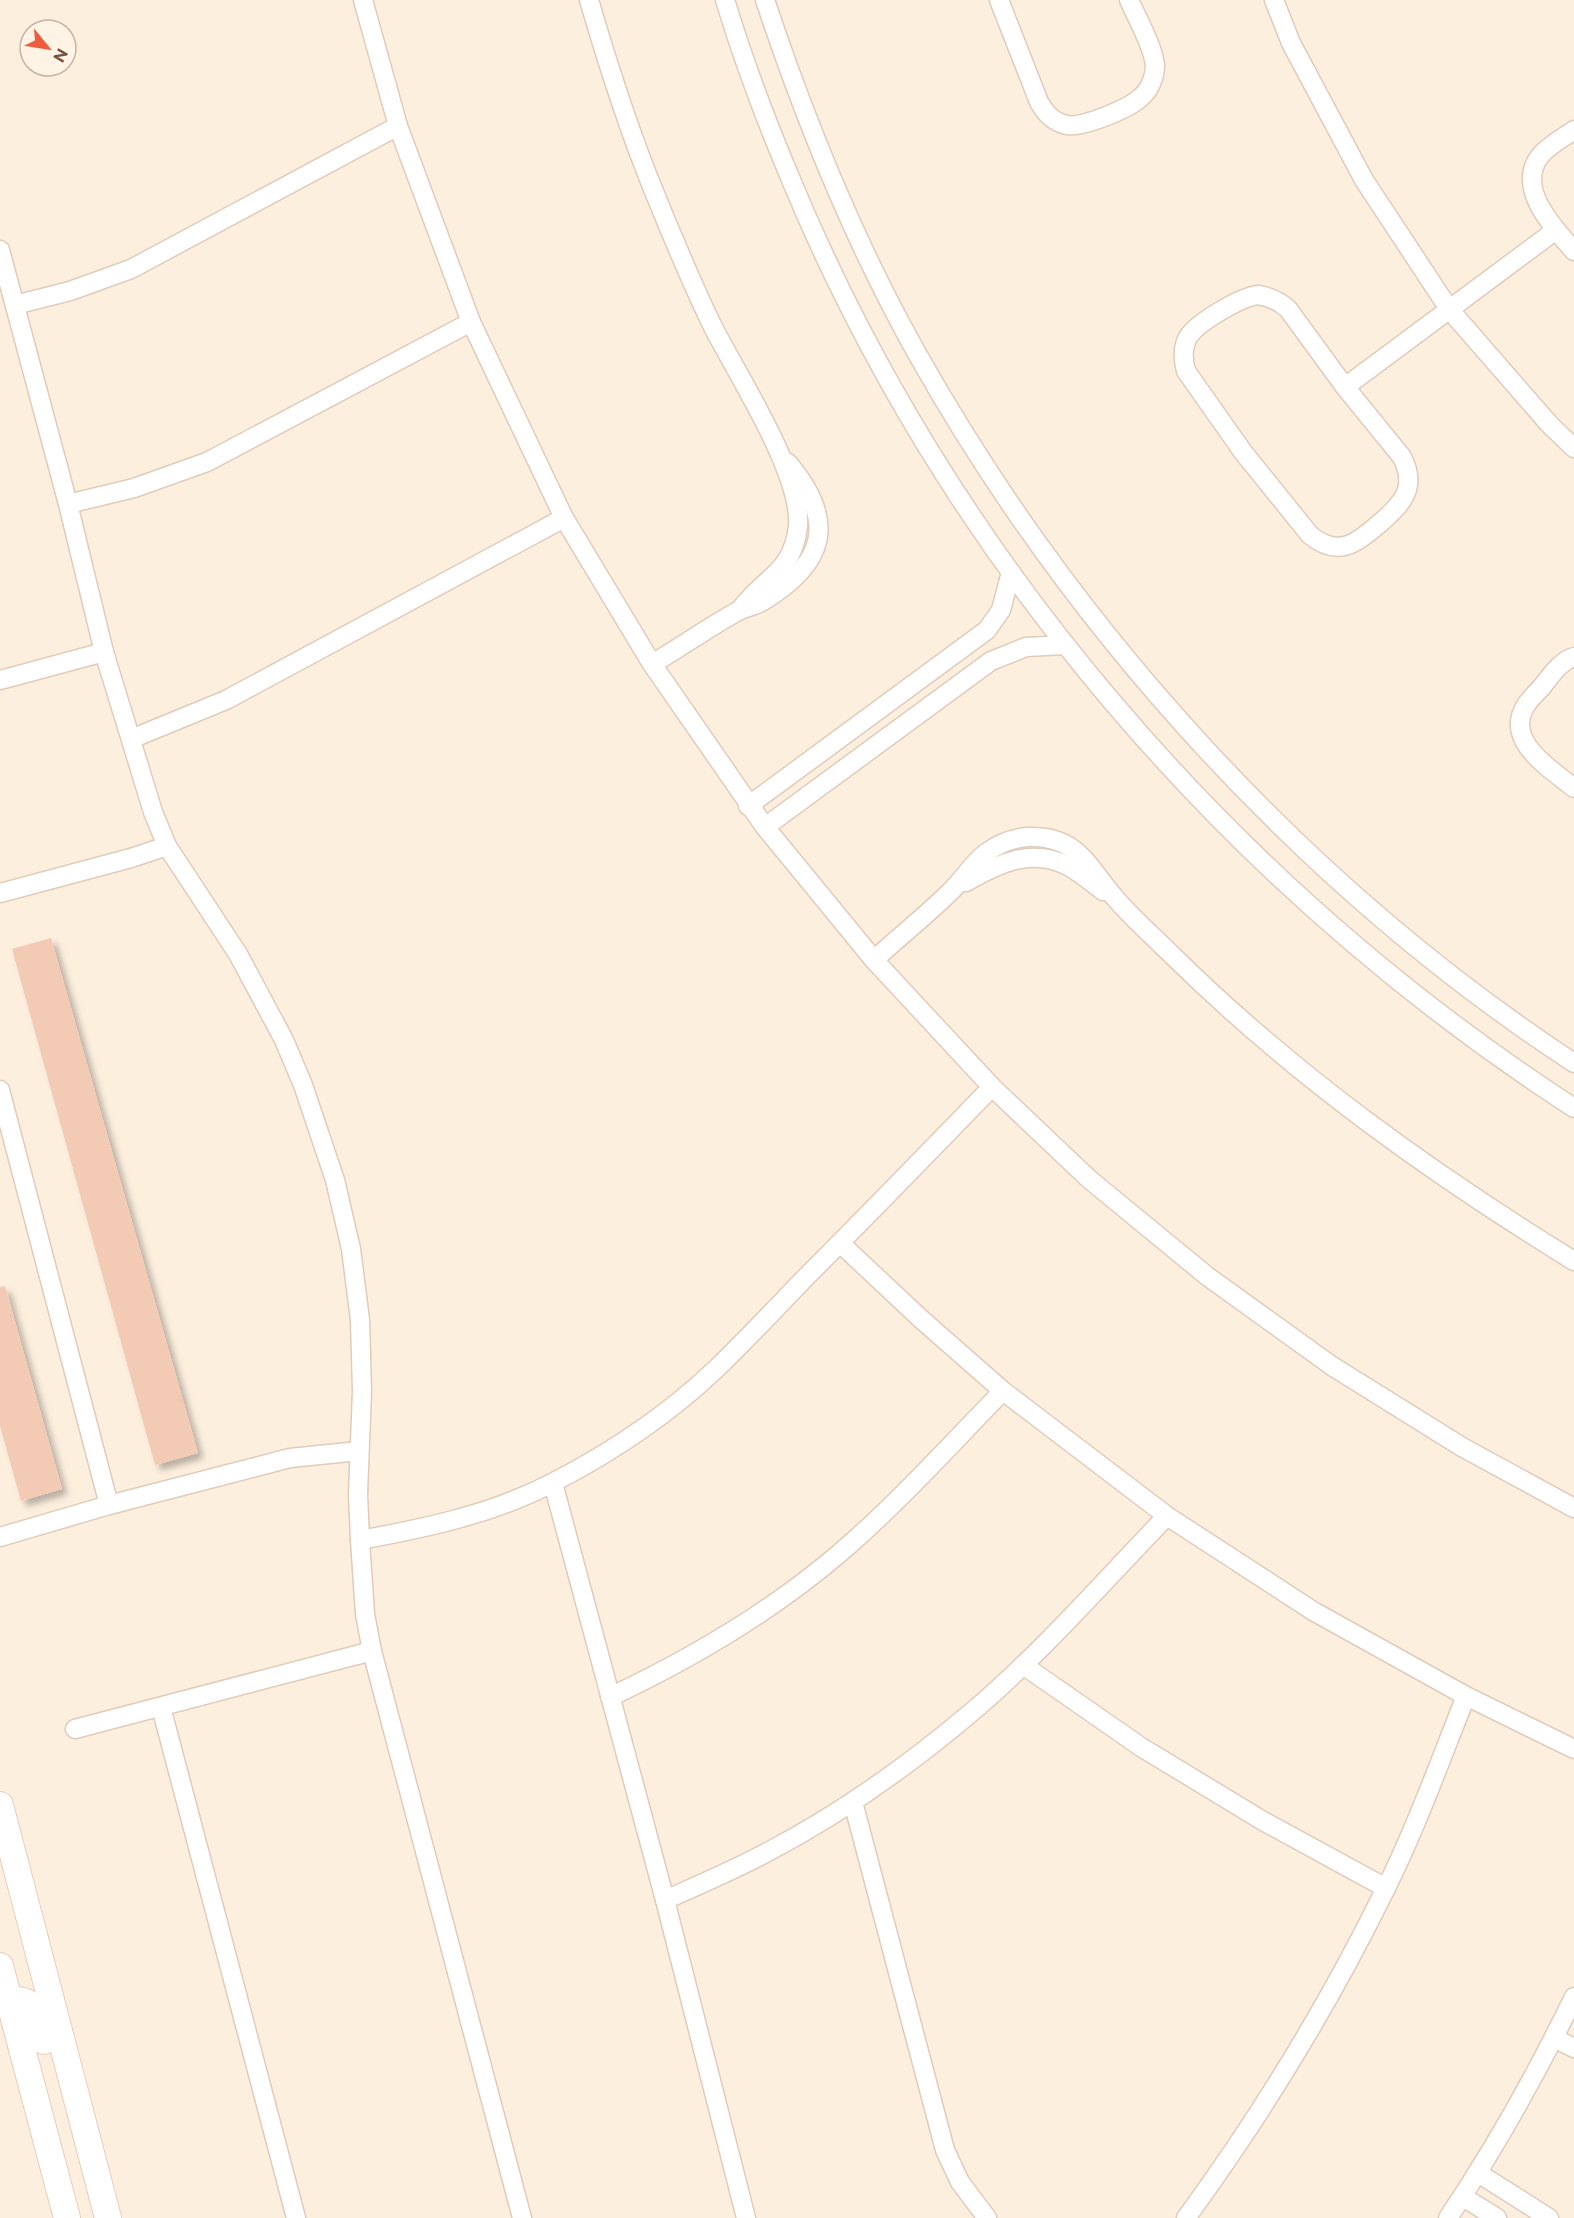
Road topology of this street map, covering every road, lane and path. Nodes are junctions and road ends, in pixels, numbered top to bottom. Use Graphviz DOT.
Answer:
graph roads {
  1 [pos="363,0"];
  2 [pos="589,0"];
  3 [pos="725,0"];
  4 [pos="765,0"];
  5 [pos="999,0"];
  6 [pos="1129,0"];
  7 [pos="1274,0"];
  8 [pos="398,126"];
  9 [pos="1574,130"];
  10 [pos="1556,230"];
  11 [pos="0,250"];
  12 [pos="1574,250"];
  13 [pos="15,305"];
  14 [pos="1449,309"];
  15 [pos="471,322"];
  16 [pos="1345,387"];
  17 [pos="1574,448"];
  18 [pos="68,504"];
  19 [pos="564,518"];
  20 [pos="1011,572"];
  21 [pos="1065,645"];
  22 [pos="104,652"];
  23 [pos="1574,657"];
  24 [pos="652,664"];
  25 [pos="0,680"];
  26 [pos="893,699"];
  27 [pos="909,721"];
  28 [pos="131,739"];
  29 [pos="1574,788"];
  30 [pos="748,806"];
  31 [pos="765,827"];
  32 [pos="168,846"];
  33 [pos="0,893"];
  34 [pos="874,960"];
  35 [pos="1574,1064"];
  36 [pos="992,1087"];
  37 [pos="0,1090"];
  38 [pos="1574,1108"];
  39 [pos="840,1243"];
  40 [pos="1574,1262"];
  41 [pos="1003,1391"];
  42 [pos="359,1451"];
  43 [pos="553,1483"];
  44 [pos="109,1505"];
  45 [pos="1574,1508"];
  46 [pos="1167,1516"];
  47 [pos="0,1537"];
  48 [pos="360,1540"];
  49 [pos="372,1651"];
  50 [pos="1023,1665"];
  51 [pos="1466,1696"];
  52 [pos="610,1697"];
  53 [pos="162,1707"];
  54 [pos="75,1730"];
  55 [pos="1574,1749"];
  56 [pos="853,1802"];
  57 [pos="0,1805"];
  58 [pos="1386,1888"];
  59 [pos="665,1900"];
  60 [pos="0,1966"];
  61 [pos="1574,1997"];
  62 [pos="9,2000"];
  63 [pos="1554,2038"];
  64 [pos="1574,2048"];
  65 [pos="78,2104"];
  66 [pos="1478,2173"];
  67 [pos="1462,2197"];
  68 [pos="67,2218"];
  69 [pos="108,2218"];
  70 [pos="296,2218"];
  71 [pos="522,2218"];
  72 [pos="746,2218"];
  73 [pos="987,2218"];
  74 [pos="1186,2218"];
  75 [pos="1448,2218"];
  76 [pos="1497,2218"];
  77 [pos="1549,2218"];
  1 -- 8 [label="street"];
  2 -- 24 [label="street"];
  3 -- 20 [label="street"];
  4 -- 35 [label="street"];
  5 -- 6 [label="street"];
  7 -- 14 [label="street"];
  8 -- 13 [label="street"];
  8 -- 15 [label="street"];
  9 -- 10 [label="street"];
  10 -- 12 [label="street"];
  10 -- 14 [label="street"];
  11 -- 13 [label="street"];
  13 -- 18 [label="street"];
  14 -- 16 [label="street"];
  14 -- 17 [label="street"];
  15 -- 18 [label="street"];
  15 -- 19 [label="street"];
  16 -- 16 [label="street"];
  18 -- 22 [label="street"];
  19 -- 24 [label="street"];
  19 -- 28 [label="street"];
  20 -- 21 [label="street"];
  20 -- 26 [label="street"];
  21 -- 27 [label="street"];
  21 -- 38 [label="street"];
  22 -- 25 [label="street"];
  22 -- 28 [label="street"];
  23 -- 29 [label="street"];
  24 -- 30 [label="street"];
  26 -- 27 [label="street"];
  26 -- 30 [label="street"];
  27 -- 31 [label="street"];
  28 -- 32 [label="street"];
  30 -- 31 [label="street"];
  31 -- 34 [label="street"];
  32 -- 33 [label="street"];
  32 -- 42 [label="street"];
  34 -- 36 [label="street"];
  34 -- 40 [label="street"];
  36 -- 39 [label="street"];
  36 -- 45 [label="street"];
  37 -- 44 [label="street"];
  39 -- 41 [label="street"];
  39 -- 43 [label="street"];
  41 -- 46 [label="street"];
  41 -- 52 [label="street"];
  42 -- 44 [label="street"];
  42 -- 48 [label="street"];
  43 -- 48 [label="street"];
  43 -- 52 [label="street"];
  44 -- 47 [label="street"];
  46 -- 50 [label="street"];
  46 -- 51 [label="street"];
  48 -- 49 [label="street"];
  49 -- 53 [label="street"];
  49 -- 71 [label="street"];
  50 -- 56 [label="street"];
  50 -- 58 [label="street"];
  51 -- 55 [label="street"];
  51 -- 58 [label="street"];
  52 -- 59 [label="street"];
  53 -- 54 [label="street"];
  53 -- 70 [label="street"];
  56 -- 59 [label="street"];
  56 -- 73 [label="street"];
  57 -- 65 [label="street"];
  58 -- 74 [label="street"];
  59 -- 72 [label="street"];
  60 -- 62 [label="street"];
  61 -- 63 [label="street"];
  62 -- 65 [label="street"];
  62 -- 68 [label="street"];
  63 -- 64 [label="street"];
  63 -- 66 [label="street"];
  65 -- 69 [label="street"];
  66 -- 67 [label="street"];
  66 -- 77 [label="street"];
  67 -- 75 [label="street"];
  67 -- 76 [label="street"];
}
